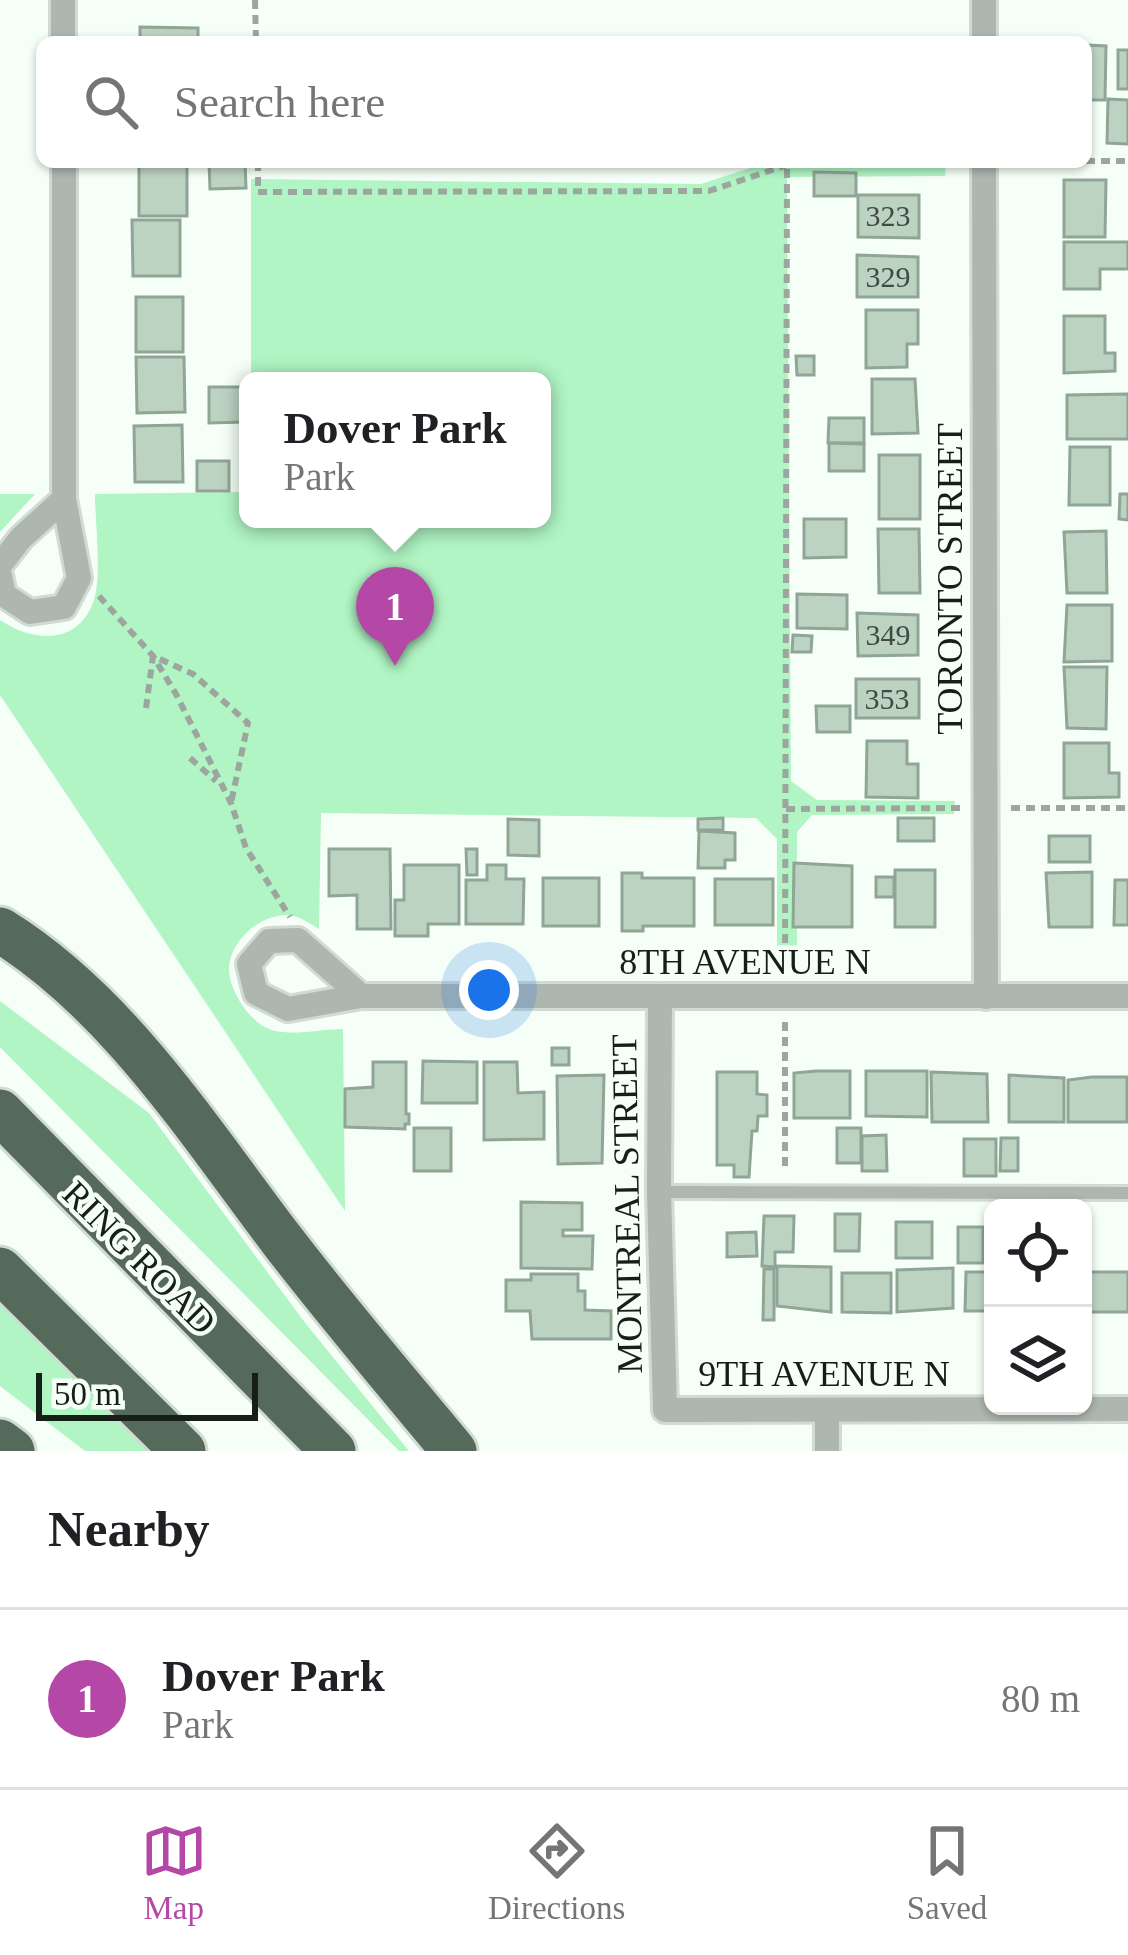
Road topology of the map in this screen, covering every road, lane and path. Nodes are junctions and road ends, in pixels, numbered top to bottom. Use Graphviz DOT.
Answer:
graph roads {
  1 [pos="63,0"];
  2 [pos="255,0"];
  3 [pos="984,0"];
  4 [pos="64,36"];
  5 [pos="256,36"];
  6 [pos="984,36"];
  7 [pos="1092,160"];
  8 [pos="1128,160"];
  9 [pos="64,168"];
  10 [pos="258,168"];
  11 [pos="778,168"];
  12 [pos="787,168"];
  13 [pos="984,168"];
  14 [pos="64,499"];
  15 [pos="0,566"];
  16 [pos="0,576"];
  17 [pos="73,590"];
  18 [pos="153,656"];
  19 [pos="146,708"];
  20 [pos="190,758"];
  21 [pos="219,784"];
  22 [pos="231,803"];
  23 [pos="4,930"];
  24 [pos="298,940"];
  25 [pos="361,996"];
  26 [pos="1128,996"];
  27 [pos="661,997"];
  28 [pos="785,997"];
  29 [pos="986,997"];
  30 [pos="0,1112"];
  31 [pos="659,1192"];
  32 [pos="785,1192"];
  33 [pos="1128,1193"];
  34 [pos="0,1270"];
  35 [pos="1128,1409"];
  36 [pos="664,1410"];
  37 [pos="826,1410"];
  38 [pos="0,1442"];
  39 [pos="13,1451"];
  40 [pos="183,1451"];
  41 [pos="333,1451"];
  42 [pos="454,1451"];
  43 [pos="826,1451"];
  1 -- 4 [label="street"];
  2 -- 5 [label="path"];
  3 -- 6 [label="street"];
  7 -- 8 [label="path"];
  9 -- 14 [label="street"];
  10 -- 11 [label="path"];
  12 -- 28 [label="path"];
  13 -- 29 [label="street, TORONTO STREET"];
  14 -- 15 [label="street"];
  14 -- 17 [label="street"];
  16 -- 17 [label="street"];
  17 -- 18 [label="path"];
  18 -- 19 [label="path"];
  18 -- 21 [label="path"];
  18 -- 22 [label="path"];
  20 -- 21 [label="path"];
  21 -- 22 [label="path"];
  22 -- 24 [label="path"];
  23 -- 42 [label="highway"];
  24 -- 25 [label="street"];
  24 -- 25 [label="street, 8TH AVENUE N"];
  25 -- 27 [label="street, 8TH AVENUE N"];
  26 -- 29 [label="street, 8TH AVENUE N"];
  27 -- 28 [label="street, 8TH AVENUE N"];
  27 -- 31 [label="street, MONTREAL STREET"];
  28 -- 29 [label="street, 8TH AVENUE N"];
  28 -- 32 [label="path"];
  30 -- 41 [label="highway, RING ROAD"];
  31 -- 32 [label="lane"];
  31 -- 36 [label="street, MONTREAL STREET"];
  32 -- 33 [label="lane"];
  34 -- 40 [label="highway"];
  35 -- 37 [label="street, 9TH AVENUE N"];
  36 -- 37 [label="street, 9TH AVENUE N"];
  37 -- 43 [label="street"];
  38 -- 39 [label="highway"];
}
